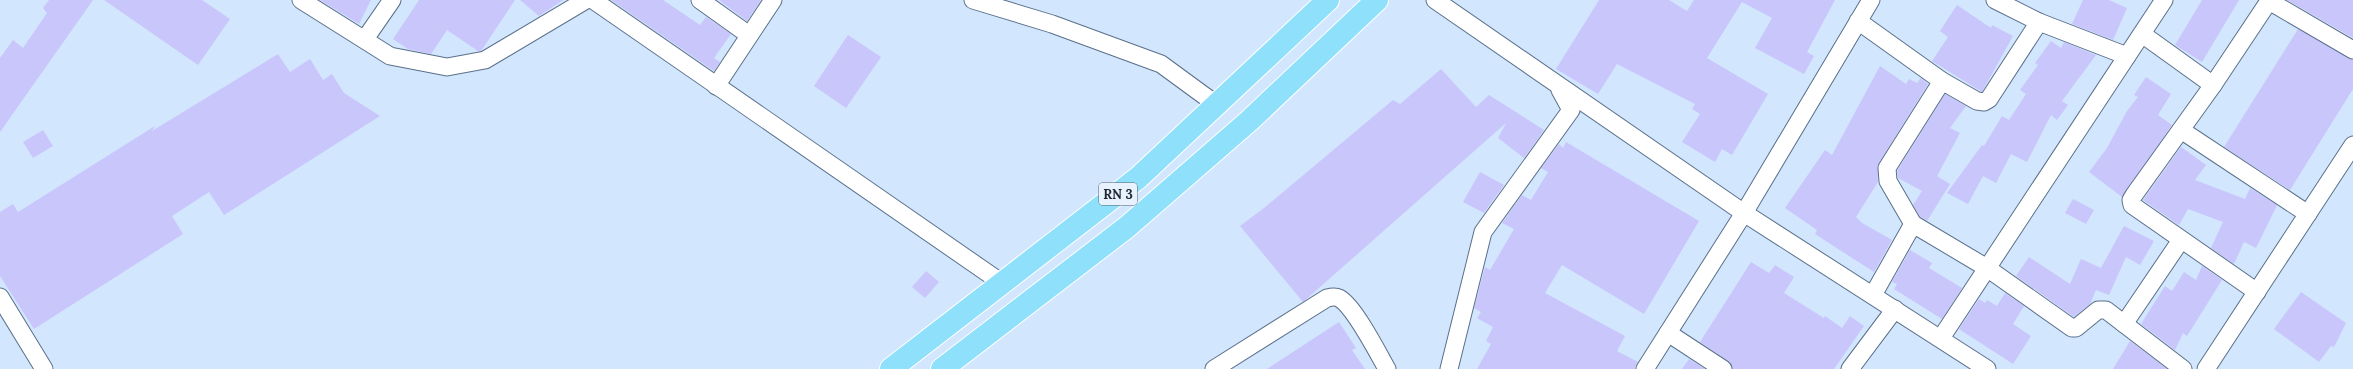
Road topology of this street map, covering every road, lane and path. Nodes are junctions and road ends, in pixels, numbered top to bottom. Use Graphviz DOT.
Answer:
graph roads {
  1 [pos="301,0"];
  2 [pos="392,0"];
  3 [pos="586,0"];
  4 [pos="593,0"];
  5 [pos="700,0"];
  6 [pos="773,0"];
  7 [pos="973,0"];
  8 [pos="1328,0"];
  9 [pos="1376,0"];
  10 [pos="1435,0"];
  11 [pos="1871,0"];
  12 [pos="1995,0"];
  13 [pos="2163,0"];
  14 [pos="2269,1"];
  15 [pos="1858,21"];
  16 [pos="2039,22"];
  17 [pos="2142,34"];
  18 [pos="749,35"];
  19 [pos="365,39"];
  20 [pos="2353,50"];
  21 [pos="2127,56"];
  22 [pos="1942,81"];
  23 [pos="2213,85"];
  24 [pos="716,86"];
  25 [pos="1558,86"];
  26 [pos="1217,104"];
  27 [pos="2181,130"];
  28 [pos="2353,145"];
  29 [pos="1744,213"];
  30 [pos="2308,214"];
  31 [pos="1913,224"];
  32 [pos="2181,240"];
  33 [pos="1987,268"];
  34 [pos="1002,283"];
  35 [pos="2257,292"];
  36 [pos="1873,295"];
  37 [pos="0,297"];
  38 [pos="1895,309"];
  39 [pos="2124,324"];
  40 [pos="1668,333"];
  41 [pos="1941,338"];
  42 [pos="1237,363"];
  43 [pos="44,369"];
  44 [pos="891,369"];
  45 [pos="942,369"];
  46 [pos="1214,369"];
  47 [pos="1387,369"];
  48 [pos="1449,369"];
  49 [pos="1645,369"];
  50 [pos="1722,369"];
  51 [pos="1850,369"];
  52 [pos="1988,369"];
  53 [pos="2183,369"];
  54 [pos="2206,369"];
  1 -- 19 [label="street"];
  2 -- 19 [label="street"];
  3 -- 19 [label="street"];
  4 -- 24 [label="street"];
  5 -- 18 [label="street"];
  6 -- 18 [label="street"];
  7 -- 26 [label="street"];
  8 -- 26 [label="highway, RN 3"];
  9 -- 45 [label="highway, RN 3"];
  10 -- 25 [label="street"];
  11 -- 15 [label="street"];
  12 -- 16 [label="street"];
  13 -- 17 [label="street"];
  14 -- 20 [label="street"];
  14 -- 23 [label="street"];
  15 -- 22 [label="street"];
  15 -- 29 [label="street"];
  16 -- 21 [label="street"];
  16 -- 22 [label="street"];
  17 -- 21 [label="street"];
  17 -- 23 [label="street"];
  18 -- 24 [label="street"];
  21 -- 33 [label="street"];
  22 -- 31 [label="street"];
  23 -- 27 [label="street"];
  24 -- 34 [label="street"];
  25 -- 29 [label="street"];
  25 -- 48 [label="street"];
  26 -- 34 [label="highway, RN 3"];
  27 -- 30 [label="street"];
  27 -- 32 [label="street"];
  28 -- 30 [label="street"];
  29 -- 36 [label="street"];
  29 -- 40 [label="street"];
  30 -- 35 [label="street"];
  31 -- 33 [label="street"];
  31 -- 36 [label="street"];
  32 -- 35 [label="street"];
  32 -- 39 [label="street"];
  33 -- 39 [label="street"];
  33 -- 41 [label="street"];
  34 -- 44 [label="highway, RN 3"];
  35 -- 54 [label="street"];
  36 -- 38 [label="street"];
  37 -- 43 [label="street"];
  38 -- 41 [label="street"];
  38 -- 51 [label="street"];
  39 -- 53 [label="street"];
  40 -- 49 [label="street"];
  40 -- 50 [label="street"];
  41 -- 52 [label="street"];
  42 -- 46 [label="street"];
  42 -- 47 [label="street"];
}
